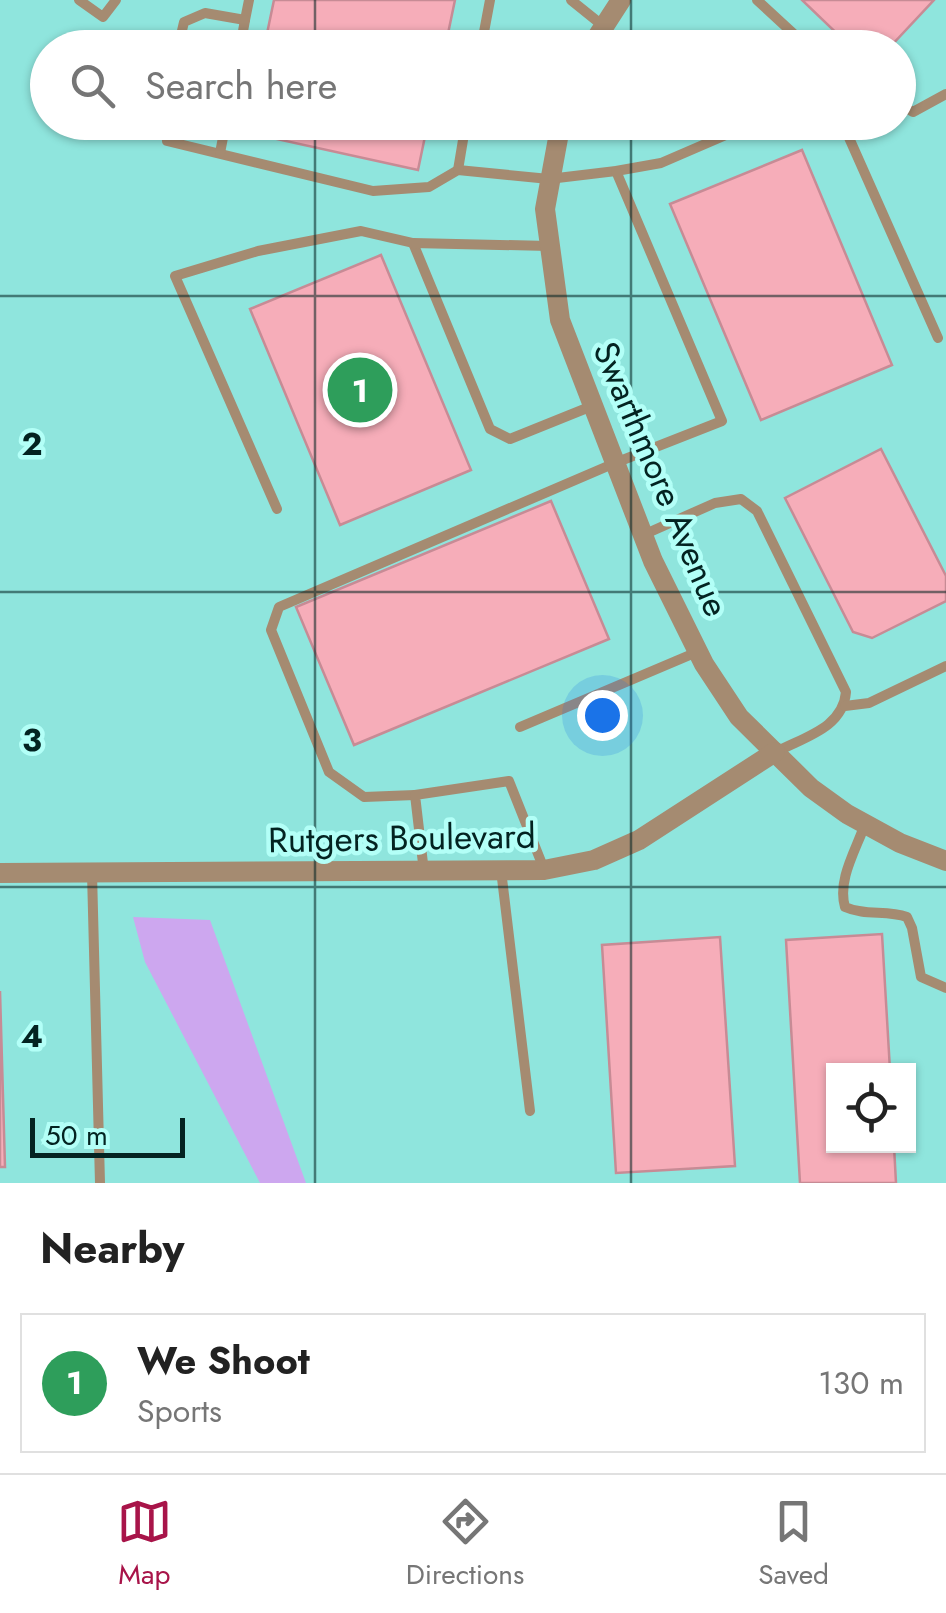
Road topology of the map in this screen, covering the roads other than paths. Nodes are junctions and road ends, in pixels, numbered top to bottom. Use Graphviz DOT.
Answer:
graph roads {
  1 [pos="79,0"];
  2 [pos="116,0"];
  3 [pos="250,0"];
  4 [pos="490,0"];
  5 [pos="571,0"];
  6 [pos="621,0"];
  7 [pos="757,0"];
  8 [pos="245,20"];
  9 [pos="602,25"];
  10 [pos="182,30"];
  11 [pos="243,30"];
  12 [pos="484,30"];
  13 [pos="599,30"];
  14 [pos="790,30"];
  15 [pos="946,94"];
  16 [pos="916,111"];
  17 [pos="167,140"];
  18 [pos="223,140"];
  19 [pos="463,140"];
  20 [pos="557,140"];
  21 [pos="714,140"];
  22 [pos="850,140"];
  23 [pos="220,154"];
  24 [pos="458,170"];
  25 [pos="616,172"];
  26 [pos="549,179"];
  27 [pos="413,242"];
  28 [pos="550,246"];
  29 [pos="938,338"];
  30 [pos="593,406"];
  31 [pos="615,462"];
  32 [pos="278,509"];
  33 [pos="643,535"];
  34 [pos="698,652"];
  35 [pos="946,666"];
  36 [pos="845,706"];
  37 [pos="520,727"];
  38 [pos="775,752"];
  39 [pos="415,795"];
  40 [pos="865,824"];
  41 [pos="946,861"];
  42 [pos="501,870"];
  43 [pos="544,870"];
  44 [pos="424,872"];
  45 [pos="0,873"];
  46 [pos="92,873"];
  47 [pos="946,988"];
  48 [pos="530,1111"];
  49 [pos="100,1183"];
  1 -- 2 [label="lane"];
  3 -- 8 [label="lane"];
  4 -- 12 [label="lane"];
  5 -- 9 [label="lane"];
  6 -- 9 [label="street"];
  7 -- 14 [label="lane"];
  8 -- 10 [label="lane"];
  8 -- 11 [label="lane"];
  9 -- 13 [label="street"];
  15 -- 16 [label="lane"];
  17 -- 23 [label="lane"];
  18 -- 23 [label="lane"];
  19 -- 24 [label="lane"];
  20 -- 26 [label="street, Swarthmore Avenue"];
  21 -- 25 [label="lane"];
  22 -- 29 [label="lane"];
  23 -- 24 [label="lane"];
  24 -- 26 [label="lane"];
  25 -- 26 [label="lane"];
  25 -- 31 [label="lane"];
  26 -- 28 [label="street, Swarthmore Avenue"];
  27 -- 28 [label="lane"];
  27 -- 30 [label="lane"];
  27 -- 32 [label="lane"];
  28 -- 30 [label="street, Swarthmore Avenue"];
  30 -- 31 [label="street, Swarthmore Avenue"];
  31 -- 33 [label="street, Swarthmore Avenue"];
  31 -- 39 [label="lane"];
  33 -- 34 [label="street, Swarthmore Avenue"];
  33 -- 36 [label="lane"];
  34 -- 37 [label="lane"];
  34 -- 38 [label="street, Swarthmore Avenue"];
  35 -- 36 [label="lane"];
  36 -- 38 [label="lane"];
  38 -- 40 [label="street, Swarthmore Avenue"];
  38 -- 43 [label="street, Rutgers Boulevard"];
  39 -- 43 [label="lane"];
  39 -- 44 [label="lane"];
  40 -- 41 [label="street, Swarthmore Avenue"];
  40 -- 47 [label="lane"];
  42 -- 43 [label="street, Rutgers Boulevard"];
  42 -- 44 [label="street, Rutgers Boulevard"];
  42 -- 48 [label="lane"];
  44 -- 46 [label="street, Rutgers Boulevard"];
  45 -- 46 [label="street, Rutgers Boulevard"];
  46 -- 49 [label="lane"];
}
